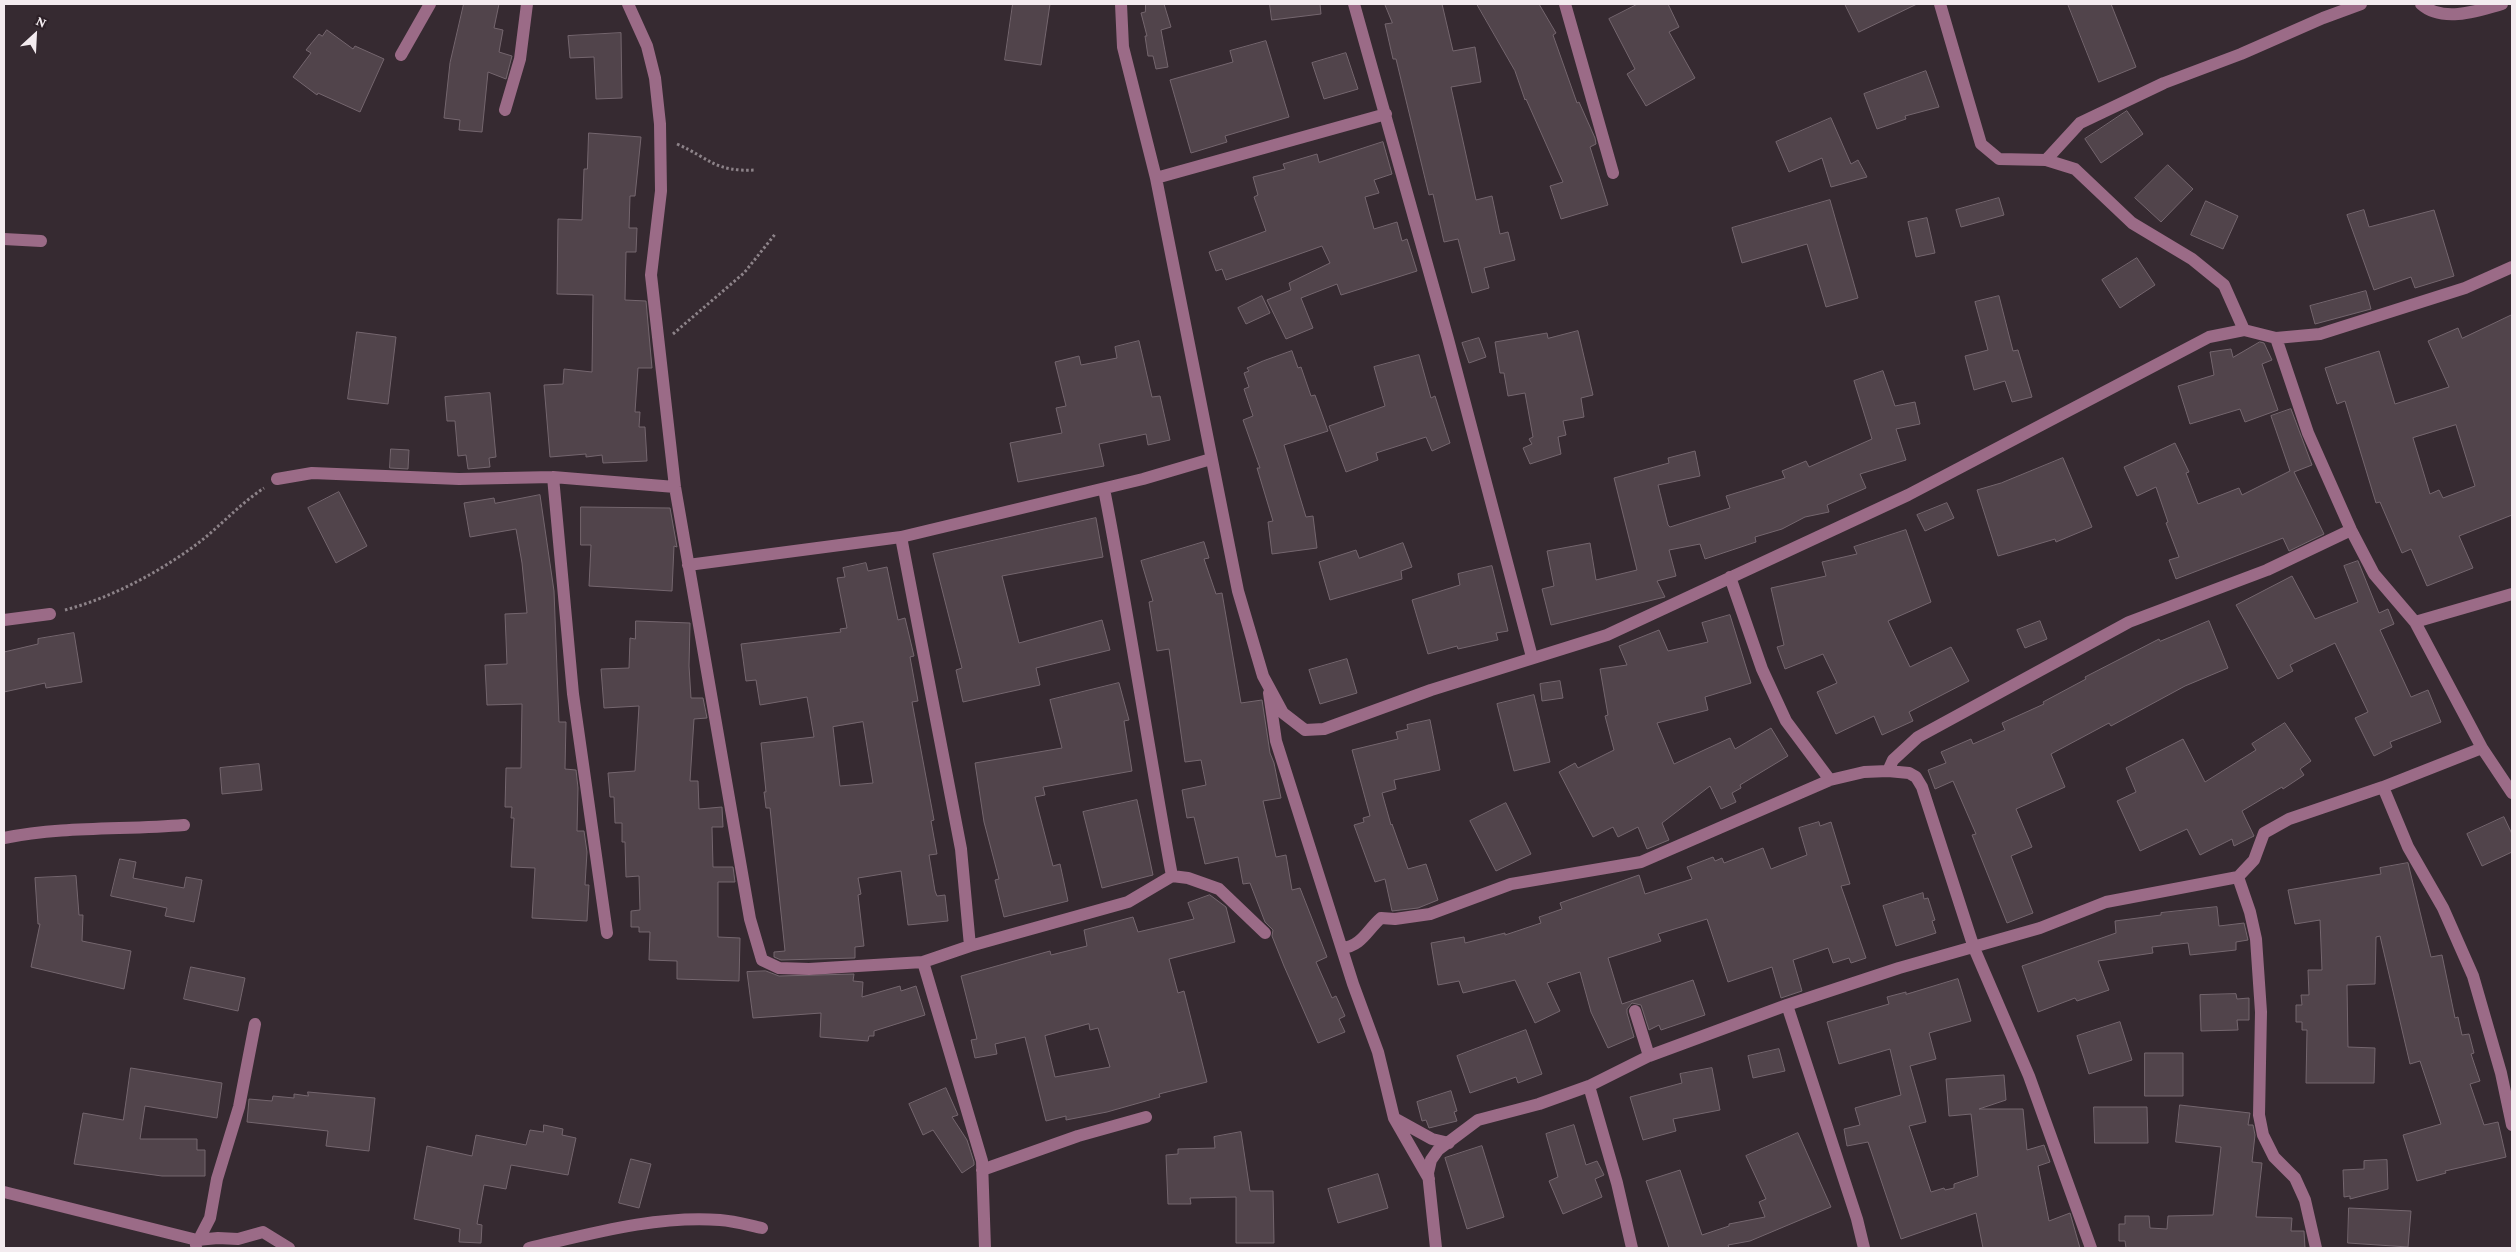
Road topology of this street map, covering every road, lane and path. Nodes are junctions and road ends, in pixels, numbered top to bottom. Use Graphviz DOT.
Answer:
graph roads {
  1 [pos="430,4"];
  2 [pos="527,4"];
  3 [pos="628,4"];
  4 [pos="1121,4"];
  5 [pos="1354,4"];
  6 [pos="1565,4"];
  7 [pos="1940,4"];
  8 [pos="2361,4"];
  9 [pos="2421,4"];
  10 [pos="2502,4"];
  11 [pos="401,55"];
  12 [pos="505,110"];
  13 [pos="1386,114"];
  14 [pos="660,136"];
  15 [pos="2046,160"];
  16 [pos="756,170"];
  17 [pos="1613,173"];
  18 [pos="1156,178"];
  19 [pos="776,233"];
  20 [pos="4,239"];
  21 [pos="41,241"];
  22 [pos="2512,268"];
  23 [pos="2244,330"];
  24 [pos="2276,338"];
  25 [pos="660,346"];
  26 [pos="1211,459"];
  27 [pos="553,477"];
  28 [pos="277,479"];
  29 [pos="674,487"];
  30 [pos="1104,489"];
  31 [pos="2351,530"];
  32 [pos="901,537"];
  33 [pos="688,565"];
  34 [pos="1730,577"];
  35 [pos="2512,594"];
  36 [pos="50,614"];
  37 [pos="4,620"];
  38 [pos="2415,622"];
  39 [pos="1532,657"];
  40 [pos="1267,684"];
  41 [pos="2482,748"];
  42 [pos="1888,771"];
  43 [pos="1830,780"];
  44 [pos="2384,787"];
  45 [pos="2512,793"];
  46 [pos="184,825"];
  47 [pos="4,838"];
  48 [pos="1172,876"];
  49 [pos="2238,877"];
  50 [pos="607,933"];
  51 [pos="1265,933"];
  52 [pos="970,946"];
  53 [pos="1342,948"];
  54 [pos="1974,948"];
  55 [pos="923,962"];
  56 [pos="1787,1004"];
  57 [pos="1635,1010"];
  58 [pos="255,1024"];
  59 [pos="1649,1056"];
  60 [pos="1590,1086"];
  61 [pos="1146,1118"];
  62 [pos="1394,1118"];
  63 [pos="2512,1125"];
  64 [pos="1449,1143"];
  65 [pos="982,1170"];
  66 [pos="1429,1179"];
  67 [pos="4,1192"];
  68 [pos="762,1228"];
  69 [pos="196,1244"];
  70 [pos="289,1248"];
  71 [pos="529,1248"];
  72 [pos="985,1248"];
  73 [pos="1436,1248"];
  74 [pos="1632,1248"];
  75 [pos="1864,1248"];
  76 [pos="2091,1248"];
  77 [pos="2316,1248"];
  1 -- 11 [label="street"];
  2 -- 12 [label="street"];
  3 -- 14 [label="street"];
  4 -- 18 [label="street"];
  5 -- 13 [label="street"];
  6 -- 17 [label="street"];
  7 -- 15 [label="street"];
  8 -- 15 [label="street"];
  9 -- 10 [label="street"];
  13 -- 18 [label="street"];
  13 -- 39 [label="street"];
  14 -- 16 [label="path"];
  14 -- 25 [label="street"];
  15 -- 23 [label="street"];
  18 -- 26 [label="street"];
  19 -- 25 [label="path"];
  20 -- 21 [label="street"];
  22 -- 24 [label="street"];
  23 -- 24 [label="street"];
  23 -- 34 [label="street"];
  24 -- 31 [label="street"];
  25 -- 29 [label="street"];
  26 -- 30 [label="street"];
  26 -- 40 [label="street"];
  27 -- 28 [label="street"];
  27 -- 29 [label="street"];
  27 -- 50 [label="street"];
  28 -- 36 [label="path"];
  29 -- 33 [label="street"];
  30 -- 32 [label="street"];
  30 -- 48 [label="street"];
  31 -- 38 [label="street"];
  31 -- 42 [label="street"];
  32 -- 33 [label="street"];
  32 -- 52 [label="street"];
  33 -- 55 [label="street"];
  34 -- 39 [label="street"];
  34 -- 43 [label="street"];
  35 -- 38 [label="street"];
  36 -- 37 [label="street"];
  38 -- 41 [label="street"];
  39 -- 40 [label="street"];
  40 -- 53 [label="street"];
  41 -- 44 [label="street"];
  41 -- 45 [label="street"];
  42 -- 43 [label="street"];
  42 -- 54 [label="street"];
  43 -- 53 [label="street"];
  44 -- 49 [label="street"];
  44 -- 63 [label="street"];
  46 -- 47 [label="street"];
  48 -- 51 [label="street"];
  48 -- 52 [label="street"];
  49 -- 54 [label="street"];
  49 -- 77 [label="street"];
  52 -- 55 [label="street"];
  53 -- 62 [label="street"];
  54 -- 56 [label="street"];
  54 -- 76 [label="street"];
  55 -- 65 [label="street"];
  56 -- 59 [label="street"];
  56 -- 75 [label="street"];
  57 -- 59 [label="street"];
  58 -- 69 [label="street"];
  59 -- 60 [label="street"];
  60 -- 64 [label="street"];
  60 -- 74 [label="street"];
  61 -- 65 [label="street"];
  62 -- 64 [label="street"];
  62 -- 66 [label="street"];
  64 -- 66 [label="street"];
  65 -- 72 [label="street"];
  66 -- 73 [label="street"];
  67 -- 69 [label="street"];
  68 -- 71 [label="street"];
  69 -- 70 [label="street"];
}
